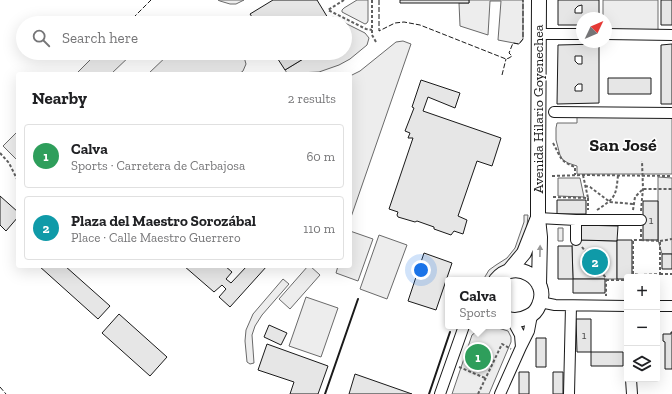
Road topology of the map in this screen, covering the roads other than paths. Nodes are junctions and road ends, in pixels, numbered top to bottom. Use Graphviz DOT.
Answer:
graph roads {
  1 [pos="539,0"];
  2 [pos="538,34"];
  3 [pos="576,34"];
  4 [pos="612,34"];
  5 [pos="672,35"];
  6 [pos="554,112"];
  7 [pos="672,113"];
  8 [pos="538,218"];
  9 [pos="576,220"];
  10 [pos="637,220"];
  11 [pos="576,240"];
  12 [pos="509,271"];
  13 [pos="500,277"];
  14 [pos="539,285"];
  15 [pos="540,302"];
  16 [pos="572,306"];
  17 [pos="624,306"];
  18 [pos="660,306"];
  19 [pos="672,306"];
  20 [pos="532,315"];
  21 [pos="511,320"];
  22 [pos="511,322"];
  23 [pos="465,329"];
  24 [pos="516,348"];
  25 [pos="631,382"];
  26 [pos="440,394"];
  27 [pos="500,394"];
  28 [pos="569,394"];
  29 [pos="632,394"];
  1 -- 2 [label="main road, Avenida Hilario Goyenechea"];
  2 -- 3 [label="street"];
  2 -- 8 [label="main road, Avenida Hilario Goyenechea"];
  4 -- 5 [label="street"];
  6 -- 7 [label="street"];
  8 -- 9 [label="street"];
  8 -- 12 [label="main road, Avenida Hilario Goyenechea"];
  14 -- 8 [label="main road, Avenida Hilario Goyenechea, one-way"];
  9 -- 10 [label="street"];
  9 -- 11 [label="street"];
  12 -- 13 [label="main road, Avenida Hilario Goyenechea"];
  12 -- 14 [label="main road"];
  14 -- 15 [label="main road, Avenida Hilario Goyenechea"];
  15 -- 16 [label="street"];
  15 -- 20 [label="main road"];
  16 -- 17 [label="street"];
  16 -- 28 [label="street"];
  18 -- 19 [label="street"];
  20 -- 21 [label="main road"];
  20 -- 24 [label="street"];
  22 -- 24 [label="street"];
  23 -- 26 [label="street"];
  24 -- 27 [label="street"];
  25 -- 29 [label="street"];
}
